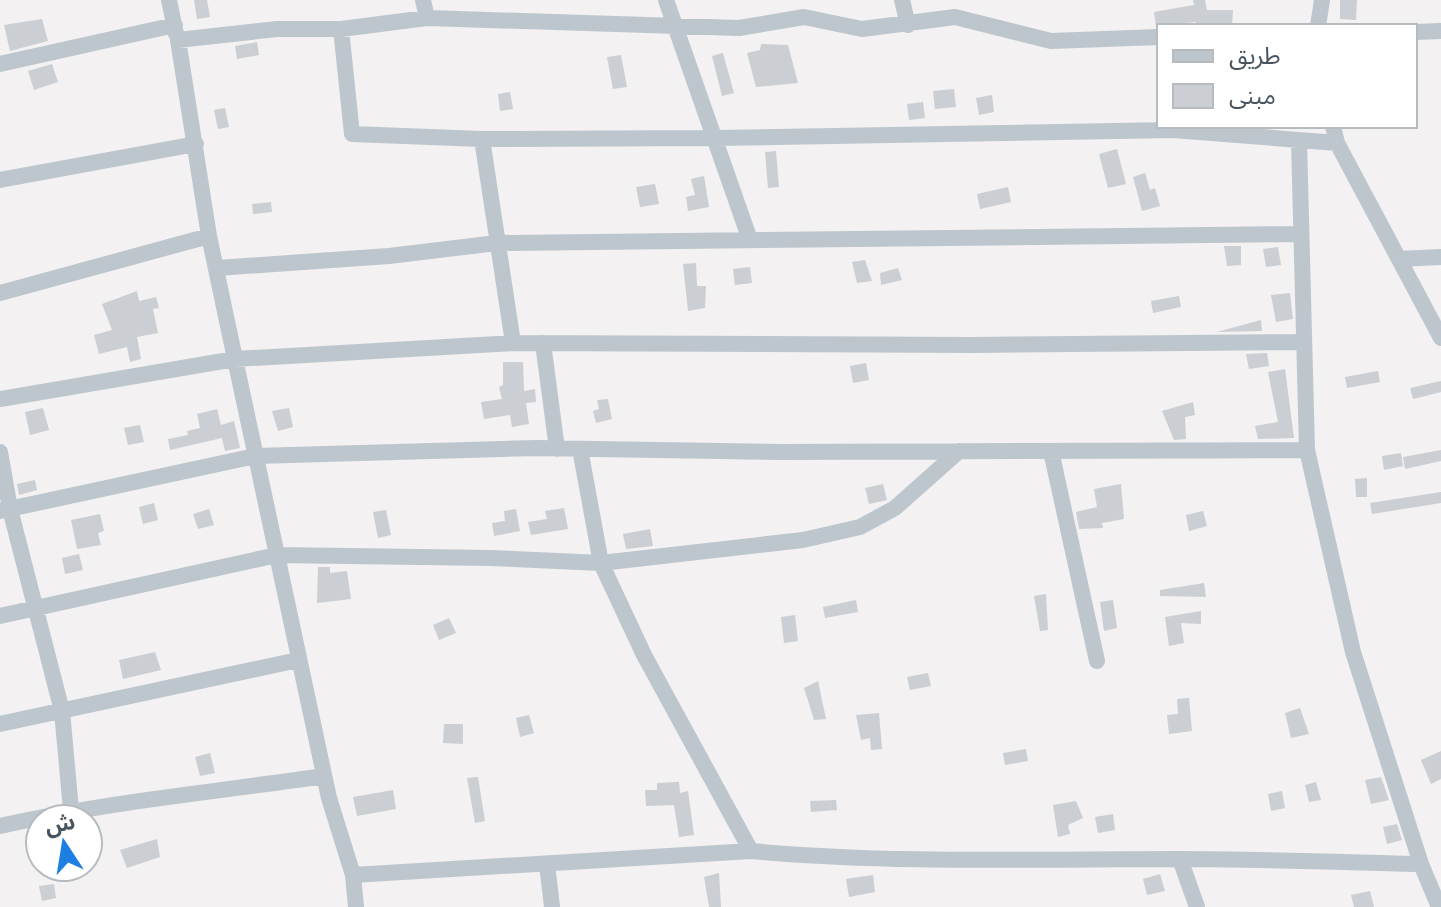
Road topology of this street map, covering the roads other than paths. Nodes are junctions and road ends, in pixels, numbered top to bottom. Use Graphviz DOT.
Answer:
graph roads {
  1 [pos="169,0"];
  2 [pos="423,0"];
  3 [pos="666,0"];
  4 [pos="902,0"];
  5 [pos="1322,0"];
  6 [pos="427,18"];
  7 [pos="1318,24"];
  8 [pos="675,25"];
  9 [pos="908,25"];
  10 [pos="341,29"];
  11 [pos="1441,31"];
  12 [pos="176,32"];
  13 [pos="1417,32"];
  14 [pos="1157,37"];
  15 [pos="0,64"];
  16 [pos="1335,134"];
  17 [pos="714,138"];
  18 [pos="482,139"];
  19 [pos="1299,141"];
  20 [pos="196,144"];
  21 [pos="0,180"];
  22 [pos="1301,234"];
  23 [pos="209,236"];
  24 [pos="750,240"];
  25 [pos="497,243"];
  26 [pos="1441,257"];
  27 [pos="1399,259"];
  28 [pos="217,268"];
  29 [pos="0,293"];
  30 [pos="1441,338"];
  31 [pos="1304,342"];
  32 [pos="513,343"];
  33 [pos="543,343"];
  34 [pos="235,359"];
  35 [pos="0,399"];
  36 [pos="557,449"];
  37 [pos="580,449"];
  38 [pos="1307,450"];
  39 [pos="959,451"];
  40 [pos="1051,451"];
  41 [pos="0,452"];
  42 [pos="255,456"];
  43 [pos="5,510"];
  44 [pos="277,555"];
  45 [pos="601,563"];
  46 [pos="38,608"];
  47 [pos="0,616"];
  48 [pos="298,660"];
  49 [pos="1097,661"];
  50 [pos="62,711"];
  51 [pos="0,724"];
  52 [pos="324,776"];
  53 [pos="70,803"];
  54 [pos="104,808"];
  55 [pos="24,821"];
  56 [pos="0,826"];
  57 [pos="751,851"];
  58 [pos="1180,859"];
  59 [pos="547,864"];
  60 [pos="1421,864"];
  61 [pos="353,875"];
  62 [pos="356,907"];
  63 [pos="552,907"];
  64 [pos="1197,907"];
  65 [pos="1439,907"];
  1 -- 12 [label="street"];
  2 -- 6 [label="street"];
  3 -- 8 [label="street"];
  4 -- 9 [label="street"];
  5 -- 7 [label="street"];
  6 -- 8 [label="street"];
  6 -- 10 [label="street"];
  8 -- 9 [label="street"];
  8 -- 17 [label="street"];
  9 -- 14 [label="street"];
  10 -- 12 [label="street"];
  10 -- 18 [label="street"];
  11 -- 13 [label="street"];
  12 -- 15 [label="street"];
  12 -- 20 [label="street"];
  16 -- 19 [label="street"];
  16 -- 27 [label="street"];
  17 -- 18 [label="street"];
  17 -- 19 [label="street"];
  17 -- 24 [label="street"];
  18 -- 25 [label="street"];
  19 -- 22 [label="street"];
  20 -- 21 [label="street"];
  20 -- 23 [label="street"];
  22 -- 24 [label="street"];
  22 -- 31 [label="street"];
  23 -- 28 [label="street"];
  23 -- 29 [label="street"];
  24 -- 25 [label="street"];
  25 -- 28 [label="street"];
  25 -- 32 [label="street"];
  26 -- 27 [label="street"];
  27 -- 30 [label="street"];
  28 -- 34 [label="street"];
  31 -- 33 [label="street"];
  31 -- 38 [label="street"];
  32 -- 33 [label="street"];
  32 -- 34 [label="street"];
  33 -- 36 [label="street"];
  34 -- 35 [label="street"];
  34 -- 42 [label="street"];
  36 -- 37 [label="street"];
  36 -- 42 [label="street"];
  37 -- 39 [label="street"];
  37 -- 45 [label="street"];
  38 -- 40 [label="street"];
  38 -- 60 [label="street"];
  39 -- 40 [label="street"];
  39 -- 45 [label="street"];
  40 -- 49 [label="street"];
  41 -- 43 [label="street"];
  42 -- 43 [label="street"];
  42 -- 44 [label="street"];
  43 -- 46 [label="street"];
  44 -- 45 [label="street"];
  44 -- 46 [label="street"];
  44 -- 48 [label="street"];
  45 -- 57 [label="street"];
  46 -- 47 [label="street"];
  46 -- 50 [label="street"];
  48 -- 50 [label="street"];
  48 -- 52 [label="street"];
  50 -- 51 [label="street"];
  50 -- 53 [label="street"];
  52 -- 54 [label="street"];
  52 -- 61 [label="street"];
  55 -- 56 [label="street"];
  57 -- 58 [label="street"];
  57 -- 59 [label="street"];
  58 -- 60 [label="street"];
  58 -- 64 [label="street"];
  59 -- 61 [label="street"];
  59 -- 63 [label="street"];
  60 -- 65 [label="street"];
  61 -- 62 [label="street"];
}
